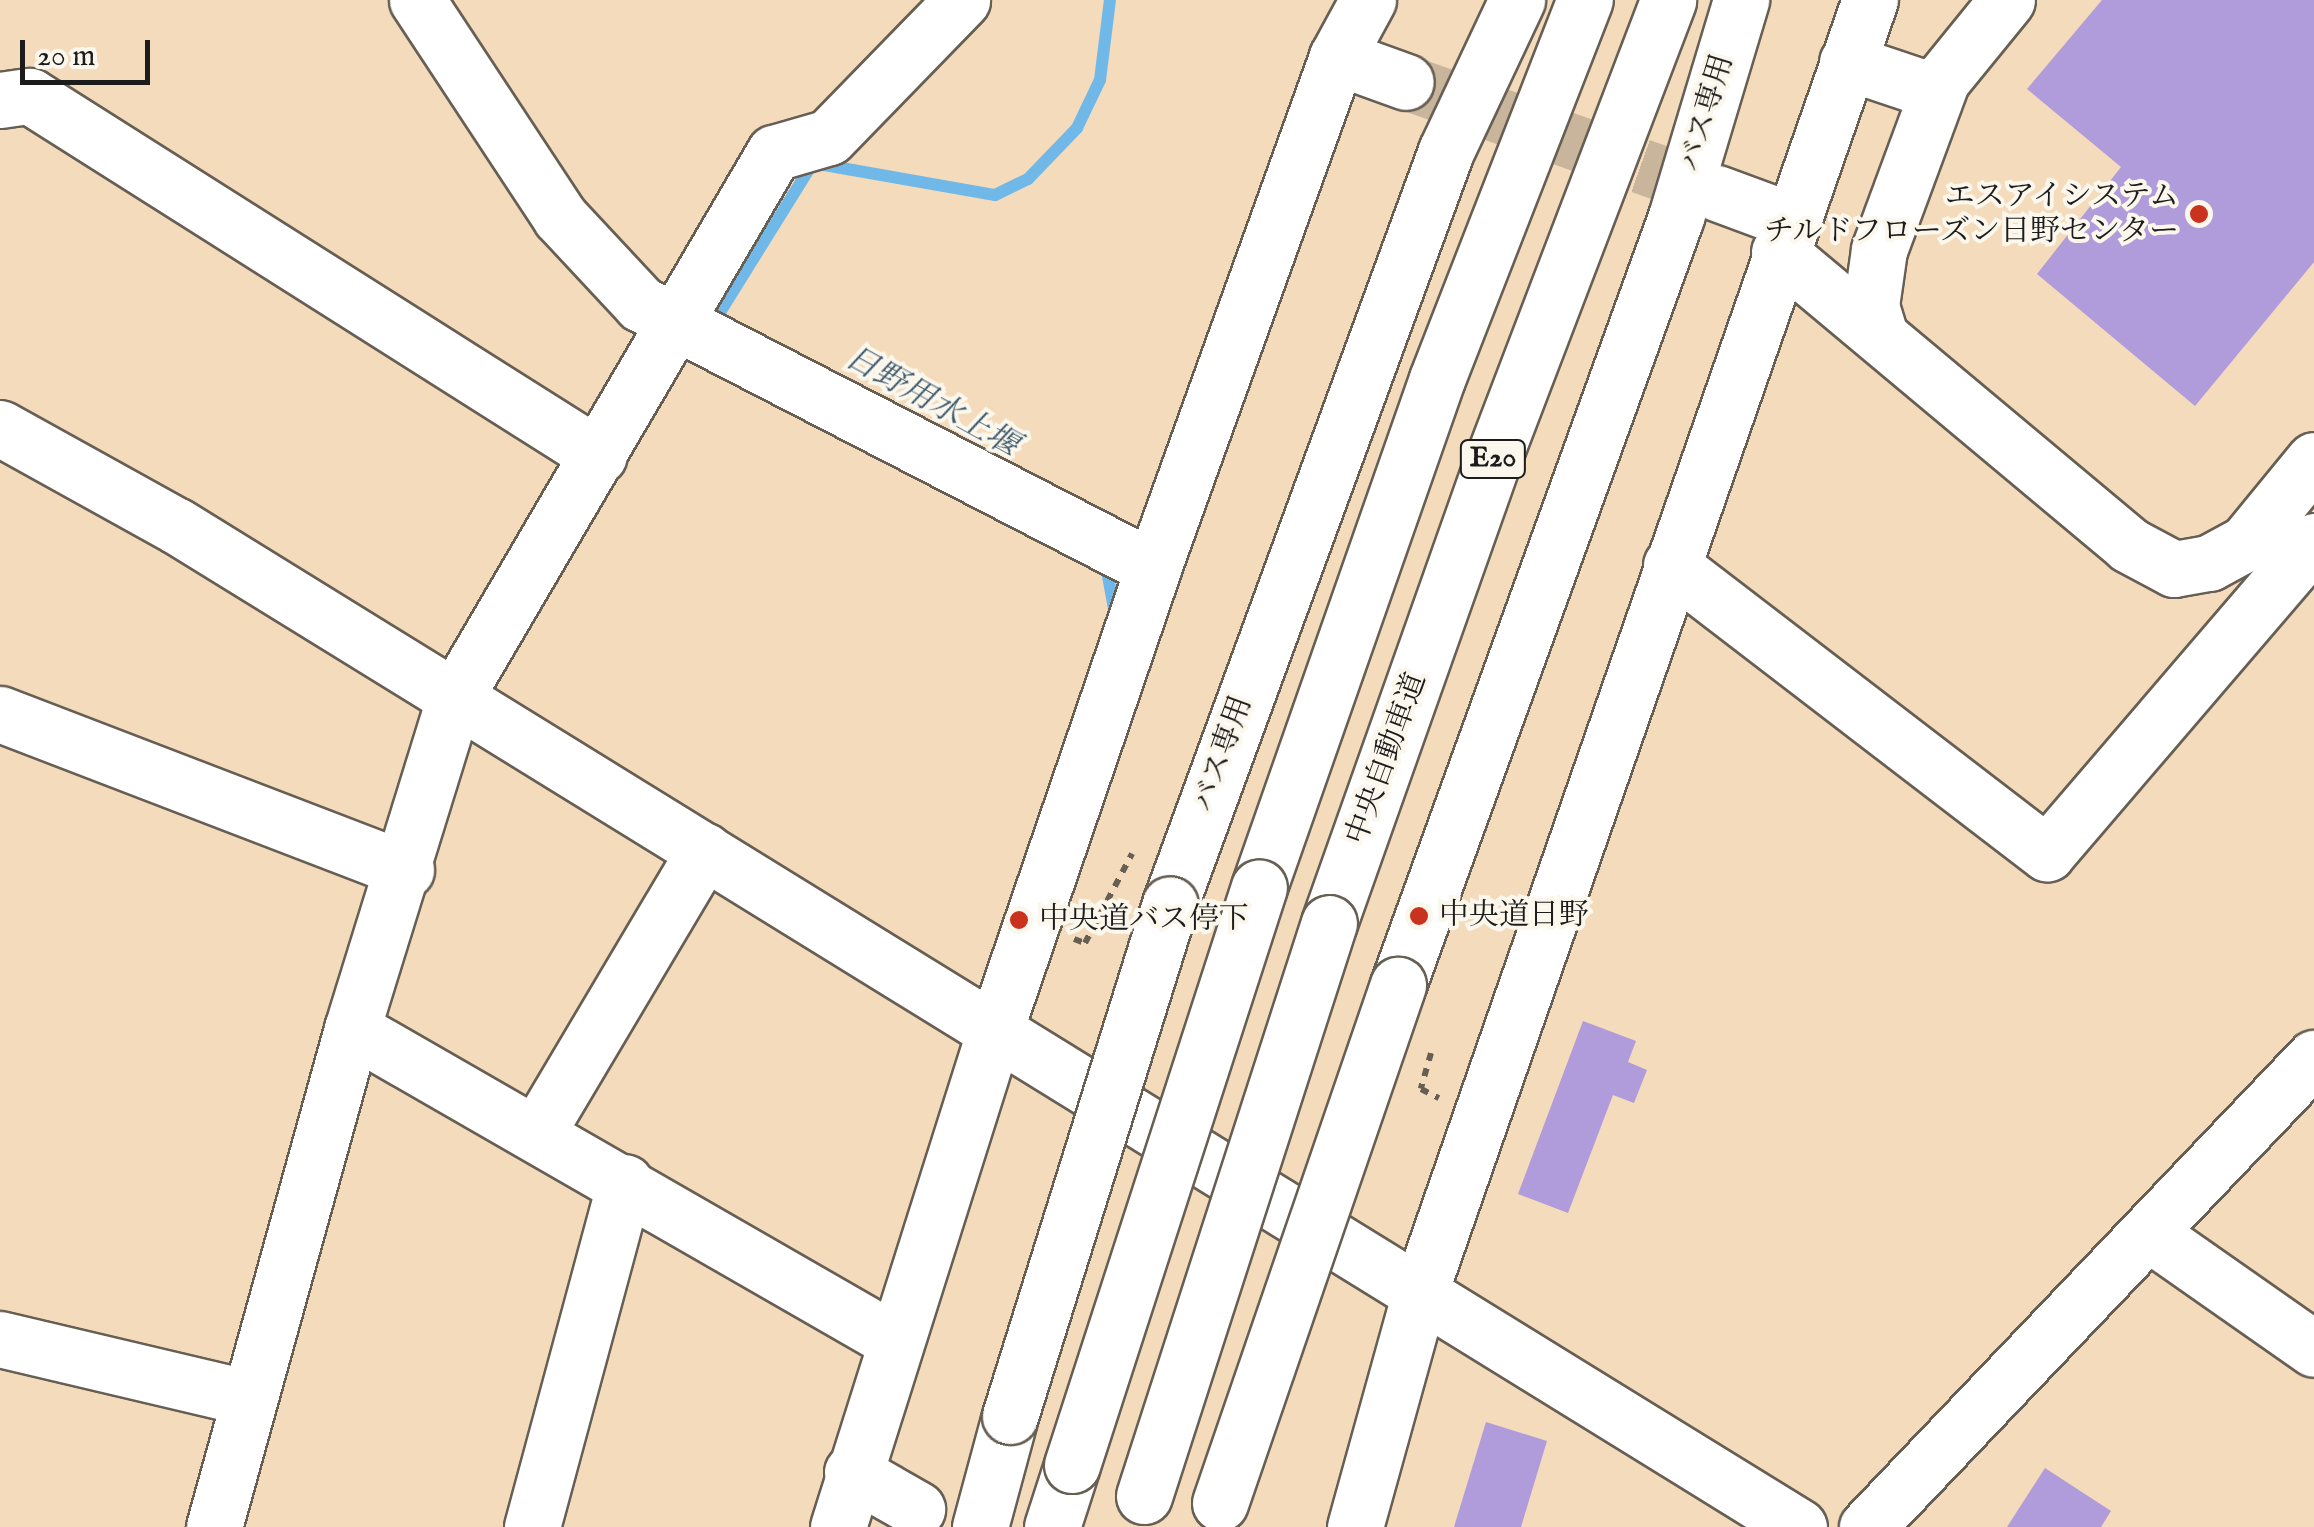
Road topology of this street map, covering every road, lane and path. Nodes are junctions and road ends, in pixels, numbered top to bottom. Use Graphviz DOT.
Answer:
graph roads {
  1 [pos="417,0"];
  2 [pos="962,0"];
  3 [pos="1368,0"];
  4 [pos="1517,0"];
  5 [pos="1585,0"];
  6 [pos="1668,0"];
  7 [pos="1741,0"];
  8 [pos="1870,0"];
  9 [pos="2006,0"];
  10 [pos="1337,58"];
  11 [pos="1848,62"];
  12 [pos="1942,80"];
  13 [pos="1406,82"];
  14 [pos="0,100"];
  15 [pos="1717,194"];
  16 [pos="1784,236"];
  17 [pos="679,306"];
  18 [pos="1879,332"];
  19 [pos="0,428"];
  20 [pos="600,456"];
  21 [pos="2314,460"];
  22 [pos="2314,541"];
  23 [pos="1118,551"];
  24 [pos="1671,564"];
  25 [pos="454,700"];
  26 [pos="0,714"];
  27 [pos="1188,846"];
  28 [pos="704,851"];
  29 [pos="406,870"];
  30 [pos="1032,925"];
  31 [pos="352,1029"];
  32 [pos="994,1032"];
  33 [pos="1436,1035"];
  34 [pos="2314,1058"];
  35 [pos="1479,1119"];
  36 [pos="538,1130"];
  37 [pos="624,1182"];
  38 [pos="2150,1234"];
  39 [pos="1421,1289"];
  40 [pos="0,1339"];
  41 [pos="894,1340"];
  42 [pos="2314,1349"];
  43 [pos="248,1398"];
  44 [pos="852,1472"];
  45 [pos="917,1509"];
  46 [pos="1140,1511"];
  47 [pos="1216,1515"];
  48 [pos="214,1527"];
  49 [pos="532,1527"];
  50 [pos="838,1527"];
  51 [pos="980,1527"];
  52 [pos="1052,1527"];
  53 [pos="1355,1527"];
  54 [pos="1799,1527"];
  55 [pos="1867,1527"];
  1 -- 17 [label="main road"];
  2 -- 17 [label="main road"];
  3 -- 10 [label="main road"];
  4 -- 27 [label="main road, バス専用"];
  5 -- 52 [label="main road, E20, bridge"];
  6 -- 46 [label="main road, 中央自動車道 / E20, bridge"];
  7 -- 47 [label="main road, バス専用, bridge"];
  8 -- 11 [label="main road"];
  9 -- 12 [label="main road"];
  10 -- 13 [label="main road"];
  10 -- 23 [label="main road"];
  11 -- 12 [label="main road"];
  11 -- 16 [label="main road"];
  12 -- 18 [label="main road"];
  14 -- 20 [label="main road"];
  15 -- 16 [label="main road"];
  16 -- 18 [label="main road"];
  16 -- 24 [label="main road"];
  17 -- 20 [label="main road"];
  17 -- 23 [label="main road"];
  18 -- 21 [label="main road"];
  19 -- 25 [label="main road"];
  20 -- 25 [label="main road"];
  22 -- 24 [label="main road"];
  23 -- 30 [label="main road"];
  24 -- 35 [label="main road"];
  25 -- 28 [label="main road"];
  25 -- 29 [label="main road"];
  26 -- 29 [label="main road"];
  27 -- 30 [label="path"];
  27 -- 51 [label="main road, バス専用, bridge"];
  28 -- 32 [label="main road"];
  28 -- 36 [label="main road"];
  29 -- 31 [label="main road"];
  30 -- 32 [label="main road"];
  31 -- 36 [label="main road"];
  31 -- 43 [label="main road"];
  32 -- 39 [label="main road"];
  32 -- 41 [label="main road"];
  33 -- 35 [label="path"];
  34 -- 38 [label="main road"];
  35 -- 39 [label="main road"];
  36 -- 37 [label="main road"];
  37 -- 41 [label="main road"];
  37 -- 49 [label="main road"];
  38 -- 42 [label="main road"];
  38 -- 55 [label="main road"];
  39 -- 53 [label="main road"];
  39 -- 54 [label="main road"];
  40 -- 43 [label="main road"];
  41 -- 44 [label="main road"];
  43 -- 48 [label="main road"];
  44 -- 45 [label="main road"];
  44 -- 50 [label="main road"];
}
